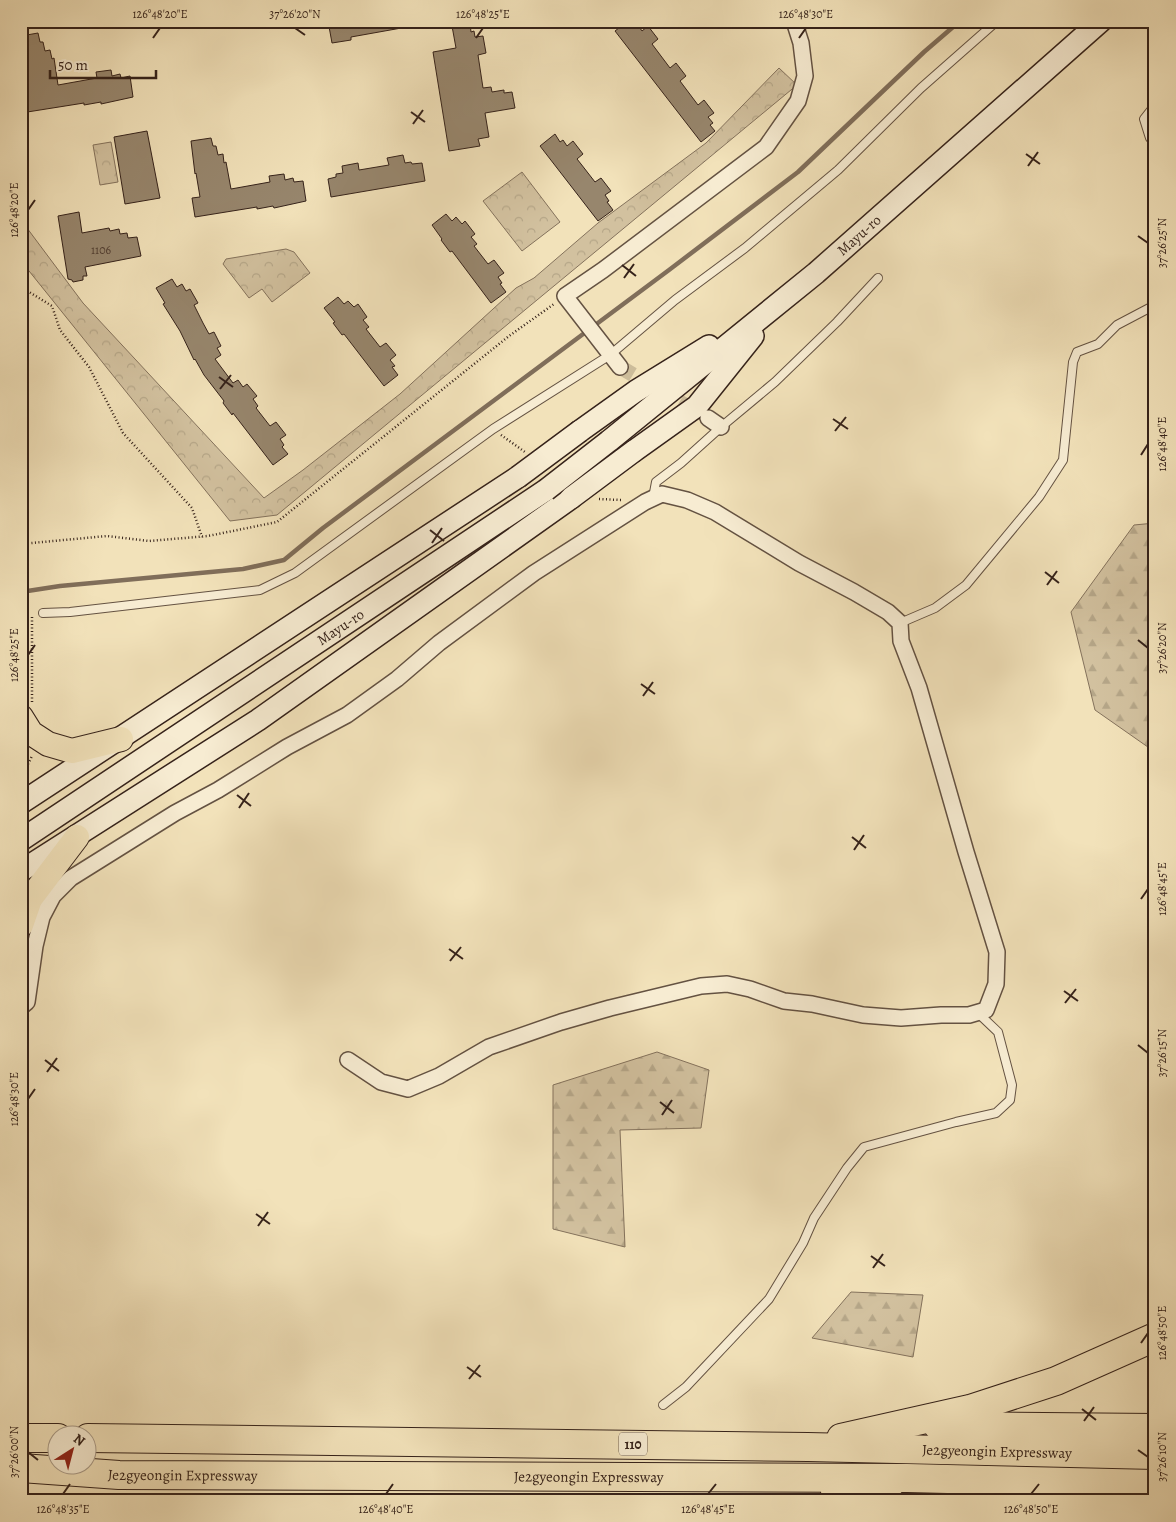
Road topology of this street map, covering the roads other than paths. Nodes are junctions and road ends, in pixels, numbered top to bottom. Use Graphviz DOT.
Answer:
graph roads {
  1 [pos="794,21"];
  2 [pos="997,21"];
  3 [pos="1101,21"];
  4 [pos="1155,105"];
  5 [pos="1155,142"];
  6 [pos="878,278"];
  7 [pos="782,301"];
  8 [pos="1155,305"];
  9 [pos="608,352"];
  10 [pos="620,367"];
  11 [pos="653,498"];
  12 [pos="43,613"];
  13 [pos="900,623"];
  14 [pos="26,710"];
  15 [pos="121,739"];
  16 [pos="21,803"];
  17 [pos="77,837"];
  18 [pos="21,840"];
  19 [pos="21,871"];
  20 [pos="21,925"];
  21 [pos="21,1006"];
  22 [pos="978,1013"];
  23 [pos="348,1060"];
  24 [pos="1155,1337"];
  25 [pos="663,1406"];
  26 [pos="892,1425"];
  27 [pos="1155,1428"];
  28 [pos="21,1438"];
  29 [pos="48,1438"];
  30 [pos="99,1438"];
  31 [pos="808,1447"];
  32 [pos="1155,1455"];
  33 [pos="21,1468"];
  34 [pos="757,1478"];
  35 [pos="1155,1484"];
  36 [pos="890,1501"];
  1 -- 9 [label="street"];
  2 -- 9 [label="lane"];
  3 -- 7 [label="main road, Mayu-ro"];
  4 -- 5 [label="lane"];
  6 -- 11 [label="lane"];
  7 -- 15 [label="main road, bridge"];
  7 -- 17 [label="main road, bridge"];
  7 -- 18 [label="main road, Mayu-ro, bridge"];
  8 -- 13 [label="lane"];
  9 -- 10 [label="street"];
  9 -- 12 [label="lane"];
  11 -- 13 [label="street"];
  11 -- 21 [label="street"];
  13 -- 22 [label="street"];
  14 -- 15 [label="main road"];
  15 -- 16 [label="main road"];
  17 -- 19 [label="main road"];
  17 -- 20 [label="main road"];
  22 -- 23 [label="street"];
  22 -- 25 [label="lane"];
  24 -- 26 [label="highway"];
  26 -- 27 [label="highway"];
  26 -- 31 [label="highway"];
  28 -- 29 [label="highway"];
  30 -- 31 [label="highway, Je2gyeongin Expressway / 110"];
  31 -- 32 [label="highway, Je2gyeongin Expressway / 110"];
  33 -- 34 [label="highway, Je2gyeongin Expressway / 110"];
  34 -- 35 [label="highway, Je2gyeongin Expressway / 110"];
  34 -- 36 [label="highway"];
}
